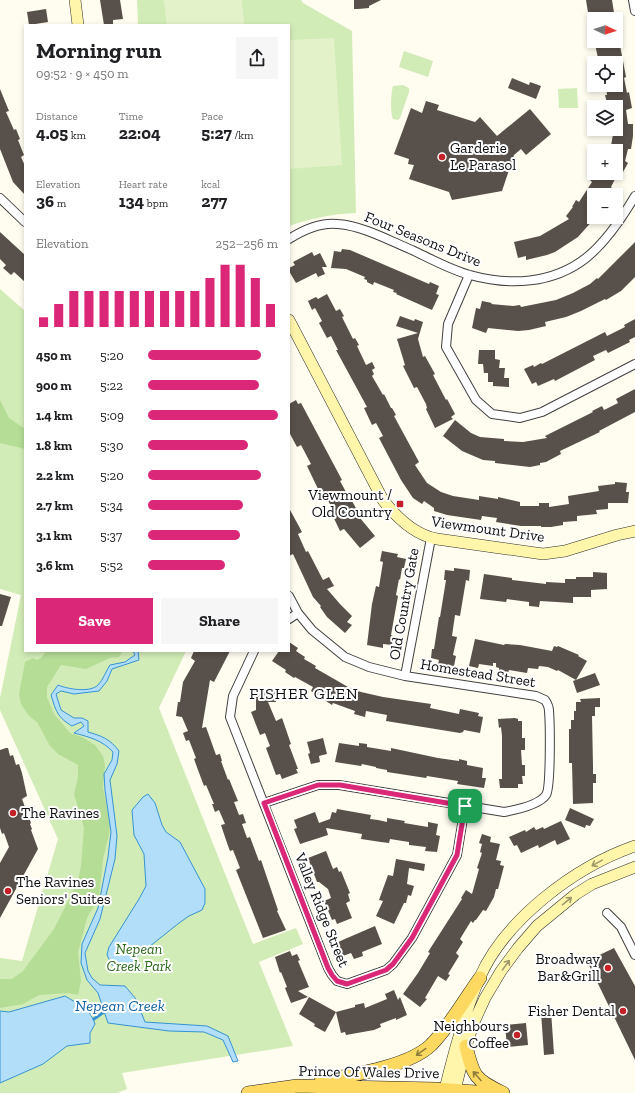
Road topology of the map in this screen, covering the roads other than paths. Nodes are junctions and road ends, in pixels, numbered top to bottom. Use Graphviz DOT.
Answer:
graph roads {
  1 [pos="75,0"];
  2 [pos="633,0"];
  3 [pos="635,11"];
  4 [pos="78,24"];
  5 [pos="635,196"];
  6 [pos="0,198"];
  7 [pos="24,221"];
  8 [pos="290,238"];
  9 [pos="469,275"];
  10 [pos="292,333"];
  11 [pos="635,364"];
  12 [pos="635,531"];
  13 [pos="431,538"];
  14 [pos="290,598"];
  15 [pos="298,614"];
  16 [pos="290,618"];
  17 [pos="254,652"];
  18 [pos="405,676"];
  19 [pos="264,803"];
  20 [pos="465,806"];
  21 [pos="635,846"];
  22 [pos="635,867"];
  23 [pos="607,913"];
  24 [pos="526,914"];
  25 [pos="537,926"];
  26 [pos="635,955"];
  27 [pos="480,978"];
  28 [pos="466,1046"];
  29 [pos="297,1086"];
  30 [pos="450,1090"];
  31 [pos="248,1093"];
  32 [pos="489,1093"];
  33 [pos="503,1093"];
  1 -- 4 [label="main road"];
  2 -- 3 [label="street"];
  5 -- 9 [label="street, Four Seasons Drive"];
  6 -- 7 [label="street"];
  8 -- 9 [label="street, Four Seasons Drive"];
  9 -- 11 [label="street"];
  10 -- 13 [label="main road, Viewmount Drive"];
  12 -- 13 [label="main road, Viewmount Drive"];
  13 -- 18 [label="street, Old Country Gate"];
  14 -- 15 [label="street, Homestead Street"];
  15 -- 16 [label="street"];
  15 -- 18 [label="street, Homestead Street"];
  17 -- 19 [label="street, Valley Ridge Street"];
  18 -- 20 [label="street, Homestead Street"];
  19 -- 20 [label="street, Homestead Street"];
  19 -- 20 [label="street, Valley Ridge Street"];
  21 -- 24 [label="main road, one-way"];
  25 -- 22 [label="main road, one-way"];
  23 -- 26 [label="street"];
  24 -- 25 [label="main road"];
  24 -- 27 [label="main road"];
  28 -- 25 [label="main road, one-way"];
  27 -- 29 [label="main road, one-way"];
  27 -- 30 [label="main road"];
  28 -- 30 [label="main road"];
  33 -- 28 [label="main road, one-way"];
  29 -- 30 [label="main road, Prince Of Wales Drive"];
  29 -- 31 [label="main road, Prince Of Wales Drive"];
  30 -- 32 [label="main road, Prince Of Wales Drive"];
}
